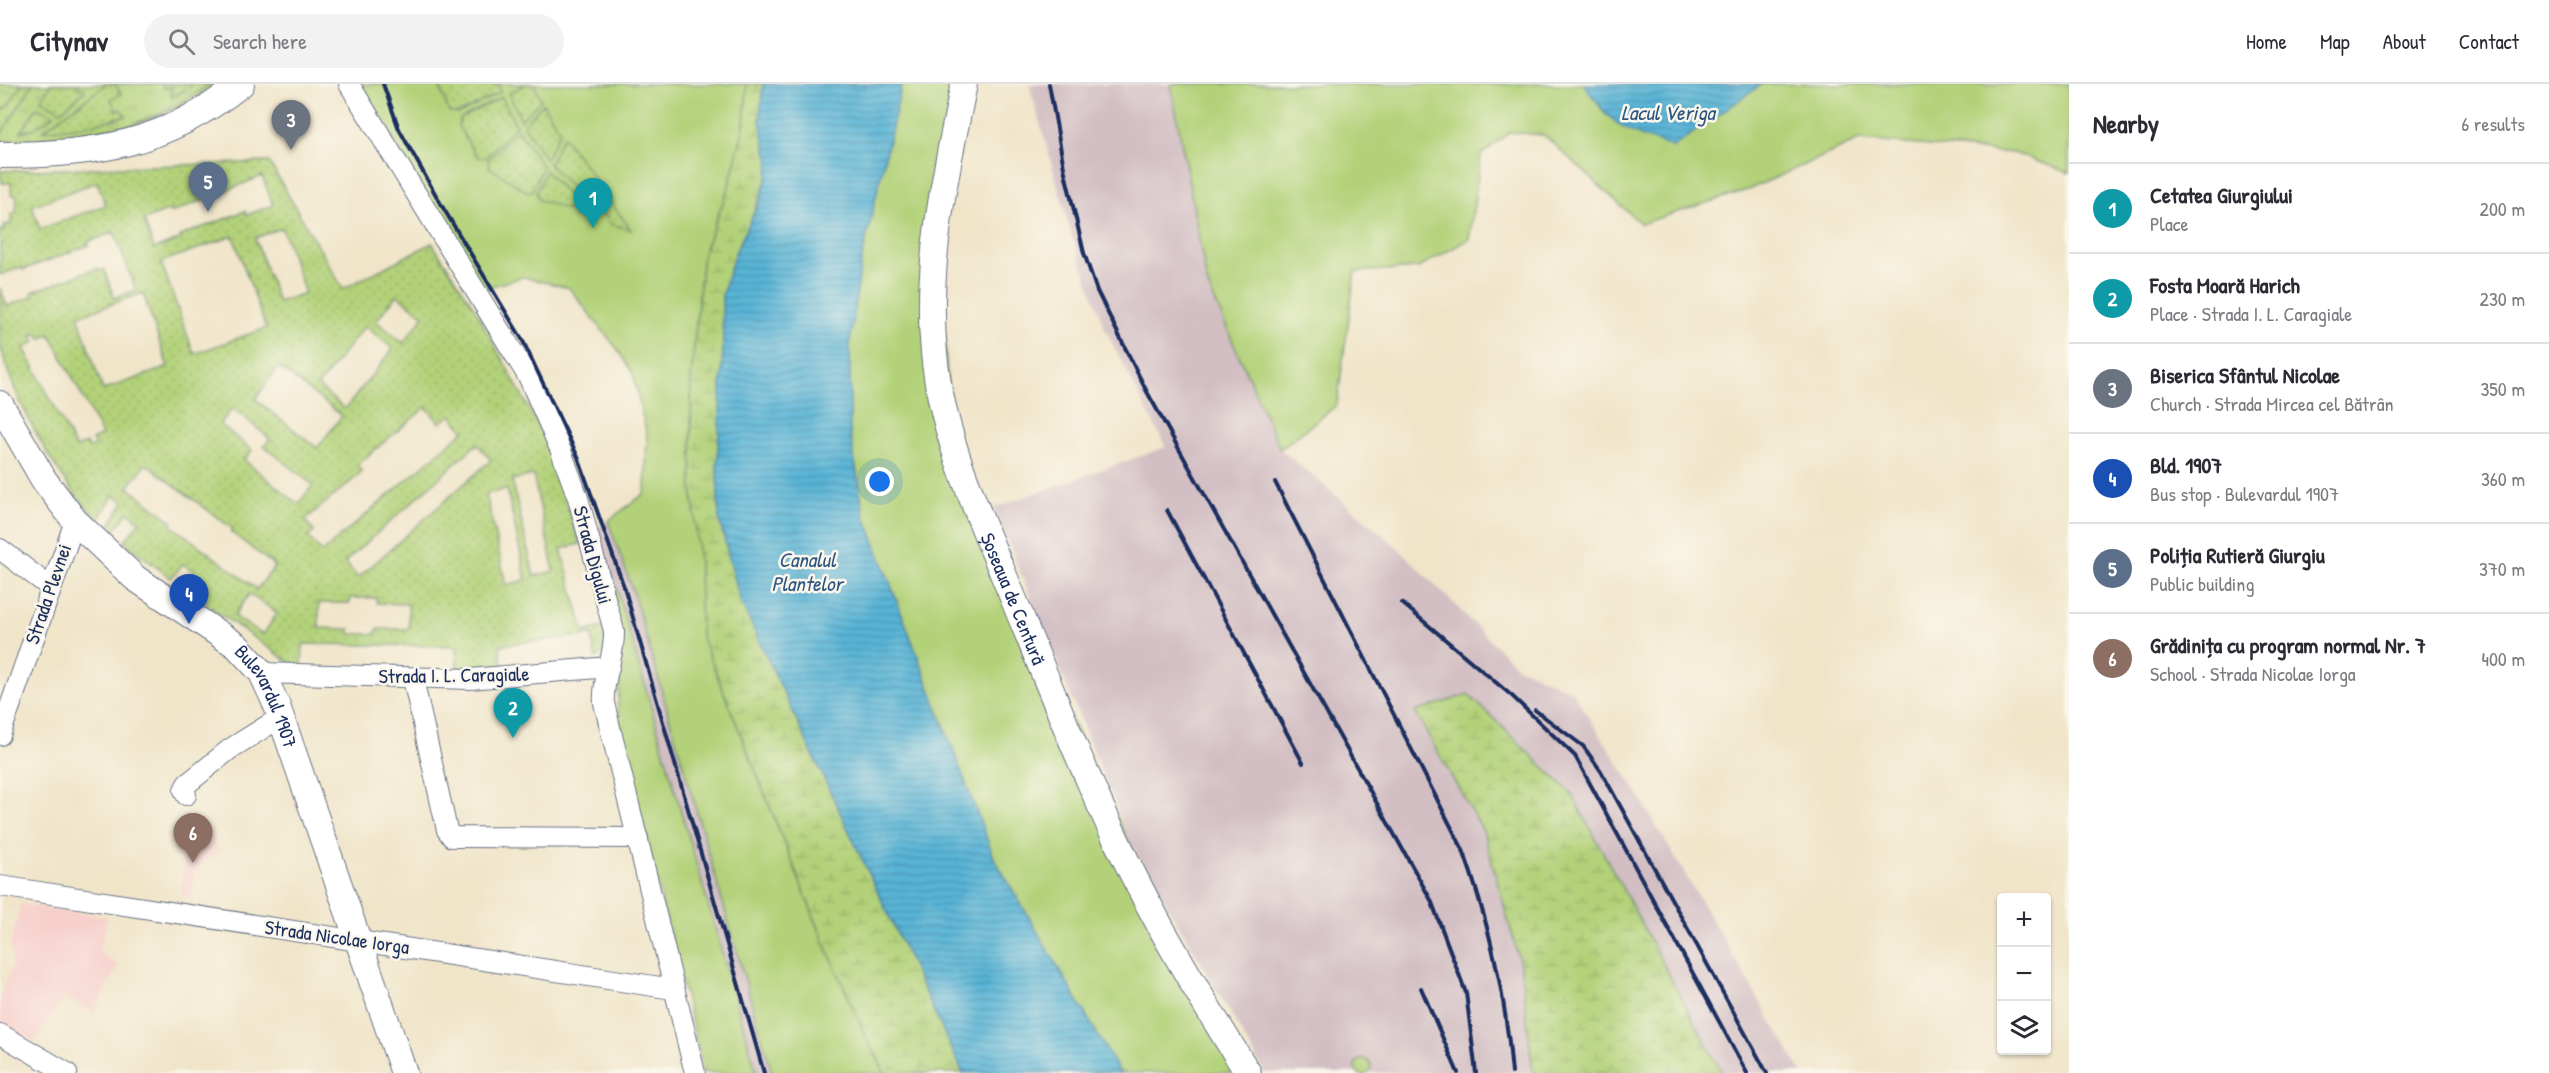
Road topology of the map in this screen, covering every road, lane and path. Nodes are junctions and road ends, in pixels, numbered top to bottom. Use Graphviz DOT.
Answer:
graph roads {
  1 [pos="241,84"];
  2 [pos="350,84"];
  3 [pos="964,84"];
  4 [pos="0,155"];
  5 [pos="1,409"];
  6 [pos="75,521"];
  7 [pos="0,549"];
  8 [pos="50,587"];
  9 [pos="609,667"];
  10 [pos="262,673"];
  11 [pos="413,679"];
  12 [pos="280,717"];
  13 [pos="0,735"];
  14 [pos="186,795"];
  15 [pos="638,838"];
  16 [pos="0,886"];
  17 [pos="360,941"];
  18 [pos="673,989"];
  19 [pos="0,1034"];
  20 [pos="67,1073"];
  21 [pos="404,1073"];
  22 [pos="694,1073"];
  23 [pos="1248,1073"];
  1 -- 4 [label="main road"];
  2 -- 9 [label="street, Strada Digului"];
  3 -- 23 [label="main road, Șoseaua de Centură"];
  5 -- 6 [label="main road, Bulevardul 1907"];
  6 -- 8 [label="street, Strada Plevnei"];
  6 -- 10 [label="main road, Bulevardul 1907"];
  7 -- 8 [label="street"];
  8 -- 13 [label="street, Strada Plevnei"];
  9 -- 11 [label="street, Strada I. L. Caragiale"];
  9 -- 15 [label="street, Strada Digului"];
  10 -- 11 [label="street, Strada I. L. Caragiale"];
  10 -- 12 [label="main road, Bulevardul 1907"];
  11 -- 15 [label="street"];
  12 -- 14 [label="street"];
  12 -- 17 [label="main road, Bulevardul 1907"];
  15 -- 18 [label="street, Strada Digului"];
  16 -- 17 [label="street, Strada Nicolae Iorga"];
  17 -- 18 [label="street, Strada Nicolae Iorga"];
  17 -- 21 [label="main road, Bulevardul 1907"];
  18 -- 22 [label="street, Strada Digului"];
  19 -- 20 [label="street"];
}
